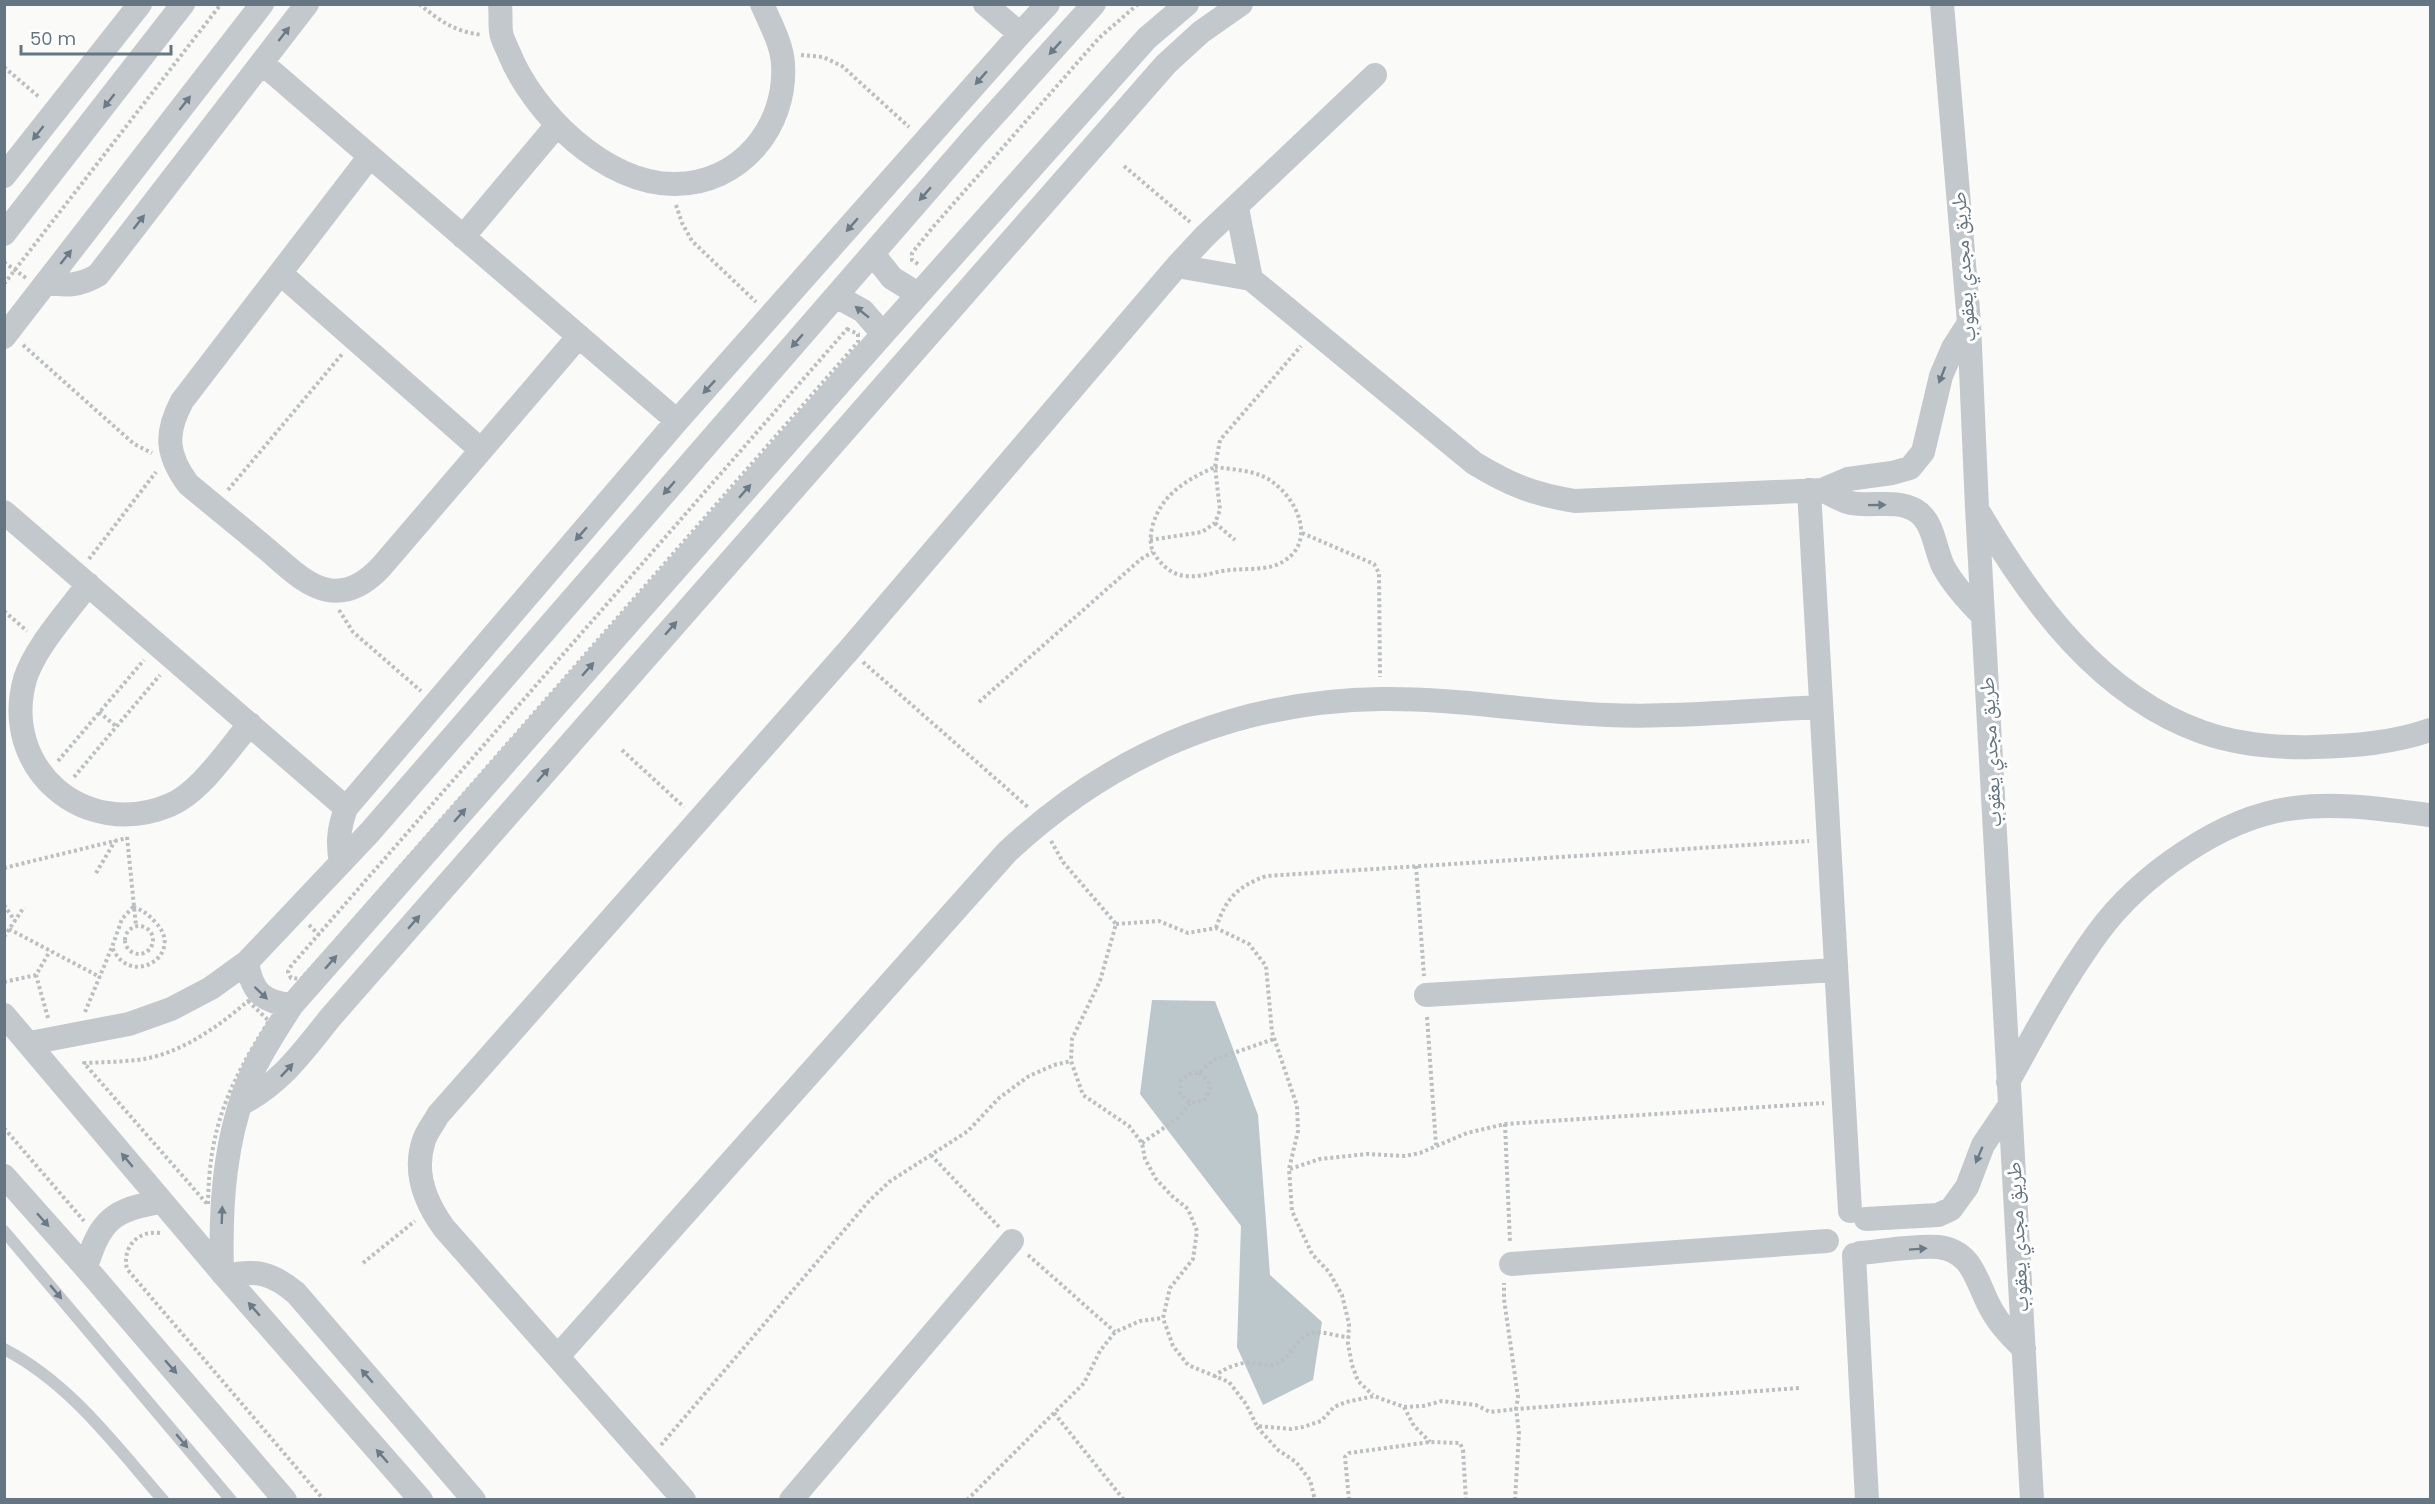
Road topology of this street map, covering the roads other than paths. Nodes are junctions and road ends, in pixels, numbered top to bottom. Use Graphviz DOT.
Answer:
graph roads {
  1 [pos="140,4"];
  2 [pos="183,4"];
  3 [pos="262,4"];
  4 [pos="307,4"];
  5 [pos="501,4"];
  6 [pos="762,4"];
  7 [pos="985,4"];
  8 [pos="1094,4"];
  9 [pos="1186,4"];
  10 [pos="1241,4"];
  11 [pos="1038,8"];
  12 [pos="1940,9"];
  13 [pos="1020,34"];
  14 [pos="262,63"];
  15 [pos="1375,75"];
  16 [pos="60,106"];
  17 [pos="947,116"];
  18 [pos="92,123"];
  19 [pos="557,125"];
  20 [pos="974,137"];
  21 [pos="370,156"];
  22 [pos="4,176"];
  23 [pos="1237,208"];
  24 [pos="4,234"];
  25 [pos="463,237"];
  26 [pos="873,254"];
  27 [pos="1177,266"];
  28 [pos="280,273"];
  29 [pos="1251,279"];
  30 [pos="46,282"];
  31 [pos="918,294"];
  32 [pos="836,296"];
  33 [pos="1969,323"];
  34 [pos="6,334"];
  35 [pos="883,334"];
  36 [pos="579,336"];
  37 [pos="739,353"];
  38 [pos="767,376"];
  39 [pos="677,421"];
  40 [pos="481,450"];
  41 [pos="1910,468"];
  42 [pos="1815,490"];
  43 [pos="1913,508"];
  44 [pos="1977,508"];
  45 [pos="4,512"];
  46 [pos="83,579"];
  47 [pos="1983,616"];
  48 [pos="1821,707"];
  49 [pos="250,724"];
  50 [pos="2430,730"];
  51 [pos="346,808"];
  52 [pos="2430,815"];
  53 [pos="341,863"];
  54 [pos="247,962"];
  55 [pos="1836,970"];
  56 [pos="1426,995"];
  57 [pos="292,1005"];
  58 [pos="4,1015"];
  59 [pos="30,1043"];
  60 [pos="2009,1094"];
  61 [pos="241,1104"];
  62 [pos="4,1176"];
  63 [pos="162,1202"];
  64 [pos="1951,1209"];
  65 [pos="1858,1215"];
  66 [pos="4,1231"];
  67 [pos="1012,1241"];
  68 [pos="1827,1241"];
  69 [pos="1954,1251"];
  70 [pos="1857,1254"];
  71 [pos="1511,1264"];
  72 [pos="86,1268"];
  73 [pos="224,1274"];
  74 [pos="4,1348"];
  75 [pos="2024,1349"];
  76 [pos="559,1355"];
  77 [pos="260,1470"];
  78 [pos="163,1500"];
  79 [pos="231,1500"];
  80 [pos="259,1500"];
  81 [pos="285,1500"];
  82 [pos="421,1500"];
  83 [pos="474,1500"];
  84 [pos="684,1500"];
  85 [pos="791,1500"];
  86 [pos="1867,1500"];
  87 [pos="2032,1500"];
  1 -- 16 [label="street"];
  2 -- 18 [label="street, one-way"];
  30 -- 3 [label="street, one-way"];
  14 -- 4 [label="street, one-way"];
  5 -- 19 [label="street"];
  6 -- 19 [label="street"];
  7 -- 13 [label="street"];
  8 -- 20 [label="street, one-way"];
  9 -- 31 [label="street"];
  61 -- 10 [label="street, one-way"];
  11 -- 13 [label="street"];
  12 -- 33 [label="street, طريق مجدي يعقوب"];
  13 -- 17 [label="street, one-way"];
  14 -- 21 [label="street"];
  30 -- 14 [label="street, one-way"];
  15 -- 23 [label="street"];
  16 -- 18 [label="street"];
  16 -- 22 [label="street, one-way"];
  17 -- 20 [label="street"];
  17 -- 37 [label="street, one-way"];
  18 -- 24 [label="street"];
  19 -- 25 [label="street"];
  20 -- 26 [label="street, one-way"];
  21 -- 25 [label="street"];
  21 -- 28 [label="street"];
  23 -- 27 [label="street"];
  23 -- 29 [label="street"];
  25 -- 36 [label="street"];
  26 -- 31 [label="street"];
  26 -- 32 [label="street"];
  27 -- 29 [label="street"];
  27 -- 76 [label="street"];
  28 -- 40 [label="street"];
  28 -- 40 [label="street"];
  29 -- 42 [label="street"];
  30 -- 34 [label="street"];
  31 -- 35 [label="street"];
  35 -- 32 [label="street, one-way"];
  32 -- 38 [label="street, one-way"];
  33 -- 41 [label="street, one-way"];
  33 -- 44 [label="street, طريق مجدي يعقوب"];
  57 -- 35 [label="street, one-way"];
  36 -- 39 [label="street"];
  36 -- 40 [label="street"];
  37 -- 38 [label="street"];
  37 -- 39 [label="street, one-way"];
  38 -- 53 [label="street, one-way"];
  39 -- 51 [label="street, one-way"];
  41 -- 42 [label="street"];
  41 -- 43 [label="street"];
  42 -- 43 [label="street, one-way"];
  42 -- 48 [label="street"];
  43 -- 47 [label="street"];
  44 -- 47 [label="street, طريق مجدي يعقوب"];
  44 -- 50 [label="street"];
  45 -- 46 [label="street"];
  46 -- 49 [label="street"];
  46 -- 49 [label="street"];
  47 -- 60 [label="street, طريق مجدي يعقوب"];
  48 -- 55 [label="street"];
  48 -- 76 [label="street"];
  49 -- 51 [label="street"];
  51 -- 53 [label="street"];
  52 -- 60 [label="street"];
  53 -- 54 [label="street"];
  54 -- 57 [label="street, one-way"];
  54 -- 59 [label="street"];
  55 -- 56 [label="street"];
  55 -- 65 [label="street"];
  57 -- 61 [label="street"];
  58 -- 59 [label="street"];
  63 -- 59 [label="street, one-way"];
  60 -- 64 [label="street, one-way"];
  60 -- 75 [label="street, طريق مجدي يعقوب"];
  73 -- 61 [label="street, one-way"];
  62 -- 72 [label="street, one-way"];
  63 -- 72 [label="street"];
  63 -- 73 [label="street"];
  64 -- 65 [label="street"];
  64 -- 69 [label="street"];
  65 -- 68 [label="street"];
  65 -- 70 [label="street"];
  66 -- 79 [label="lane, one-way"];
  67 -- 85 [label="street"];
  68 -- 70 [label="street"];
  68 -- 71 [label="street"];
  70 -- 69 [label="street, one-way"];
  69 -- 75 [label="street"];
  70 -- 86 [label="street"];
  72 -- 77 [label="street, one-way"];
  82 -- 73 [label="street, one-way"];
  83 -- 73 [label="street, one-way"];
  74 -- 78 [label="lane"];
  75 -- 87 [label="street, طريق مجدي يعقوب"];
  76 -- 84 [label="street"];
  77 -- 80 [label="street"];
  77 -- 81 [label="street"];
}
